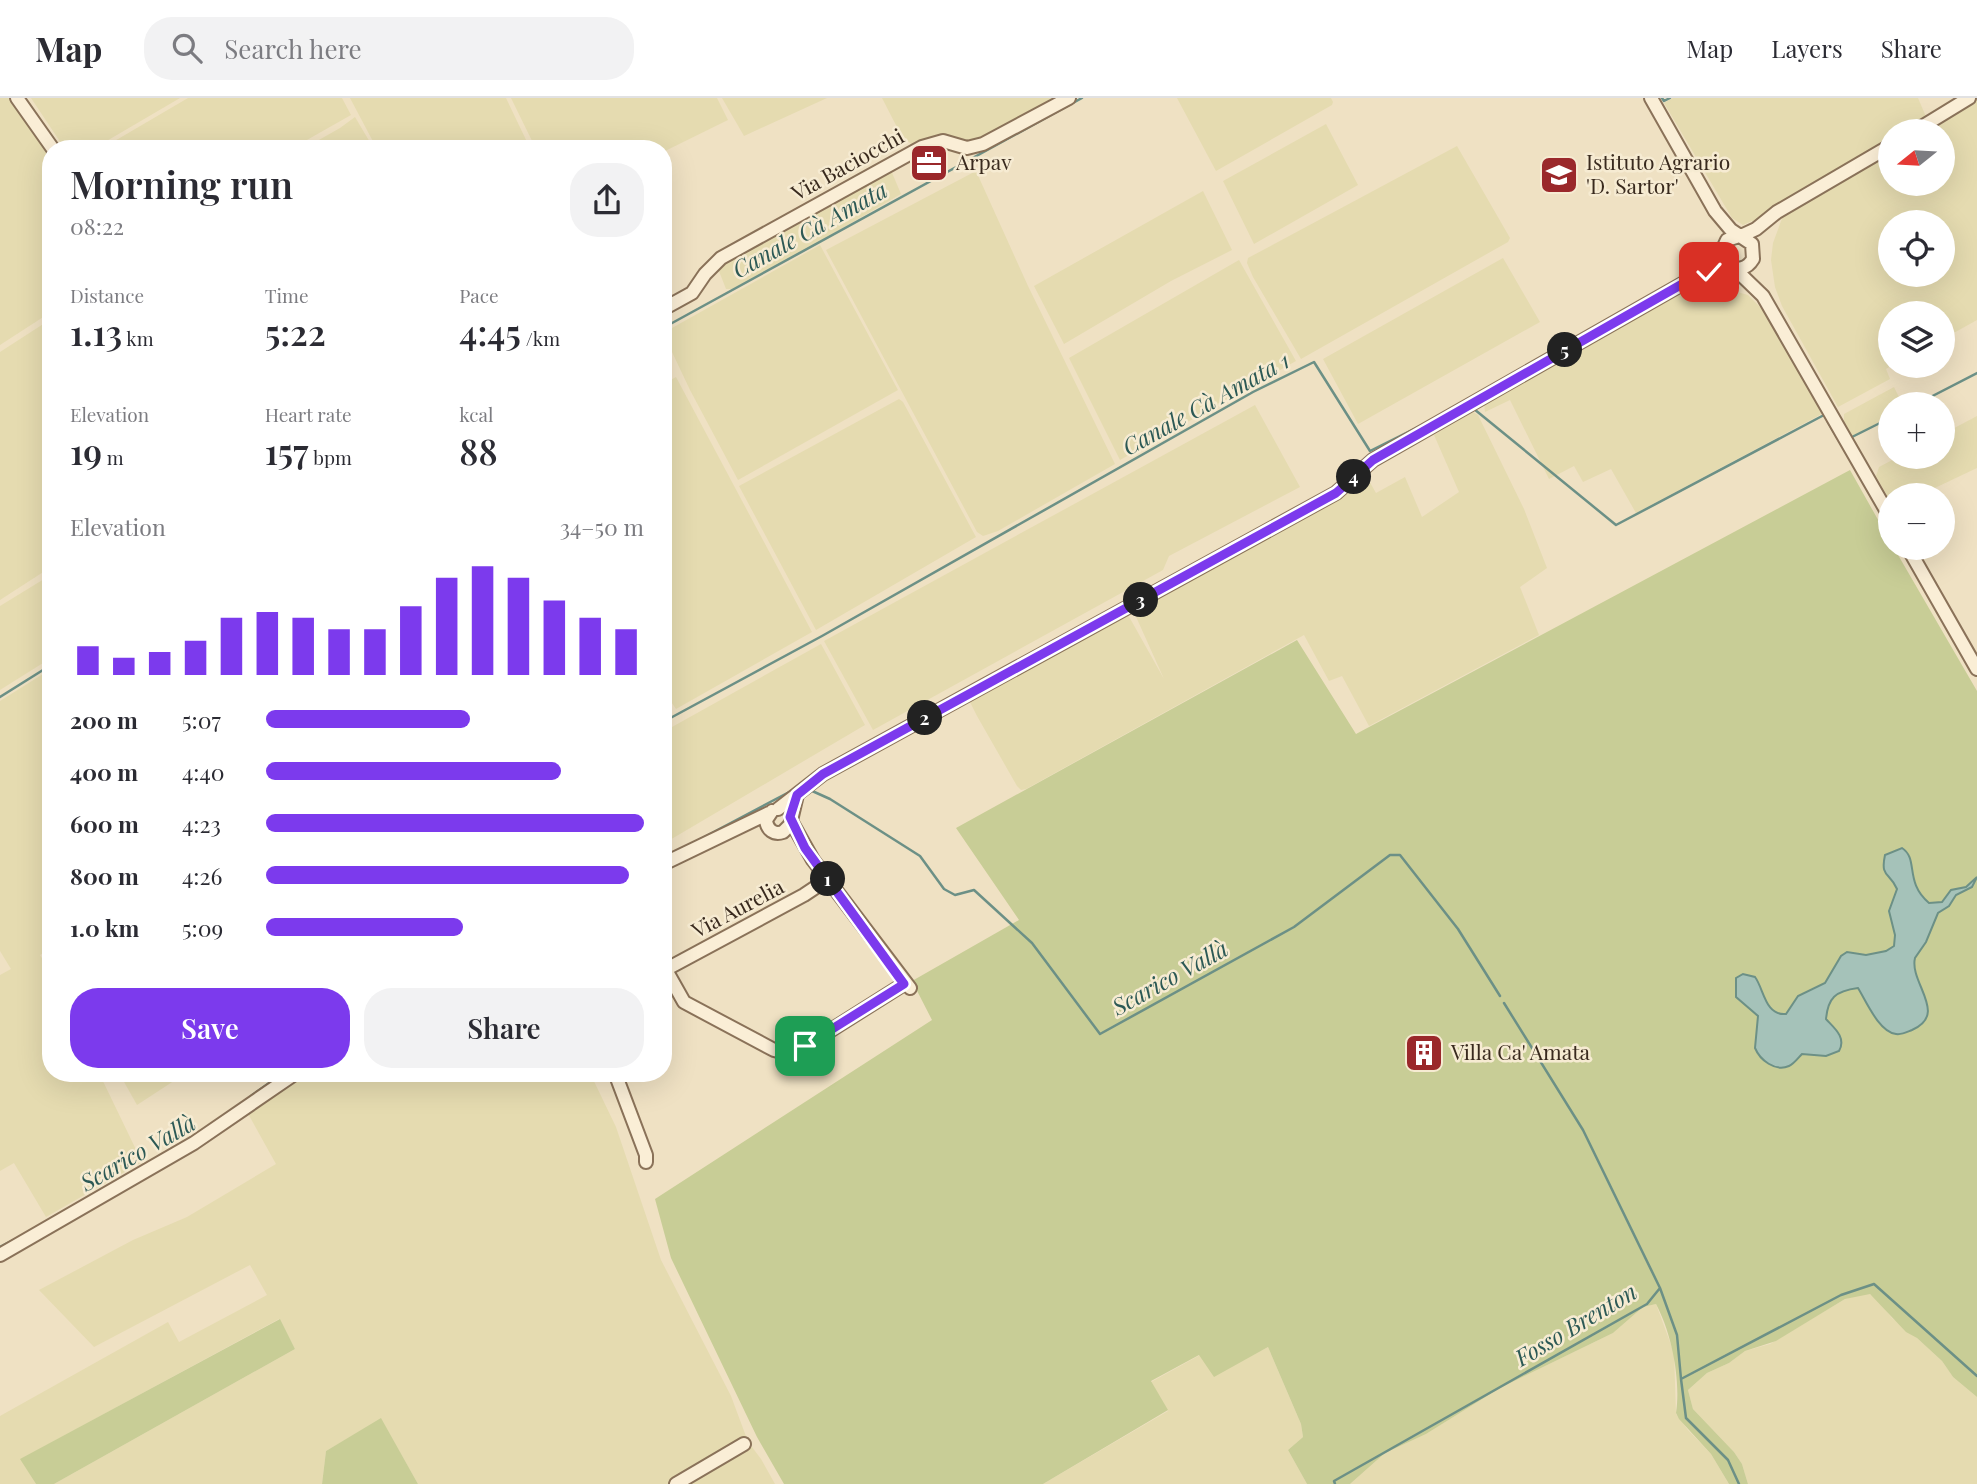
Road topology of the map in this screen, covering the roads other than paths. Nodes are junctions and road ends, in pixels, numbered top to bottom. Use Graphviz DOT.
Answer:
graph roads {
  1 [pos="18,98"];
  2 [pos="1069,98"];
  3 [pos="1651,98"];
  4 [pos="1969,98"];
  5 [pos="1934,119"];
  6 [pos="48,140"];
  7 [pos="1878,153"];
  8 [pos="1715,211"];
  9 [pos="1761,225"];
  10 [pos="1740,236"];
  11 [pos="1722,248"];
  12 [pos="1753,253"];
  13 [pos="1732,268"];
  14 [pos="1691,279"];
  15 [pos="1763,296"];
  16 [pos="672,304"];
  17 [pos="1878,496"];
  18 [pos="1915,560"];
  19 [pos="1977,669"];
  20 [pos="801,792"];
  21 [pos="774,811"];
  22 [pos="790,819"];
  23 [pos="737,829"];
  24 [pos="775,832"];
  25 [pos="805,848"];
  26 [pos="672,860"];
  27 [pos="828,879"];
  28 [pos="672,967"];
  29 [pos="672,983"];
  30 [pos="283,1082"];
  31 [pos="618,1082"];
  32 [pos="646,1162"];
  33 [pos="0,1255"];
  34 [pos="744,1444"];
  35 [pos="676,1484"];
  1 -- 6 [label="street"];
  2 -- 16 [label="street, Via Baciocchi"];
  3 -- 8 [label="street"];
  4 -- 5 [label="street"];
  7 -- 9 [label="street"];
  8 -- 10 [label="street"];
  8 -- 11 [label="street"];
  9 -- 10 [label="street"];
  9 -- 12 [label="street"];
  10 -- 11 [label="street"];
  10 -- 12 [label="street"];
  11 -- 13 [label="street"];
  11 -- 14 [label="street"];
  12 -- 13 [label="street"];
  12 -- 15 [label="street"];
  13 -- 14 [label="street"];
  13 -- 15 [label="street"];
  14 -- 20 [label="street"];
  15 -- 17 [label="street"];
  18 -- 19 [label="street"];
  20 -- 21 [label="street"];
  20 -- 22 [label="street"];
  21 -- 22 [label="street"];
  21 -- 23 [label="street"];
  21 -- 24 [label="street"];
  22 -- 24 [label="street"];
  22 -- 25 [label="street"];
  23 -- 24 [label="street"];
  23 -- 26 [label="street"];
  24 -- 25 [label="street"];
  25 -- 27 [label="street"];
  27 -- 28 [label="street, Via Aurelia"];
  27 -- 29 [label="street, Via Aurelia"];
  30 -- 33 [label="street"];
  31 -- 32 [label="street"];
  34 -- 35 [label="street"];
}
